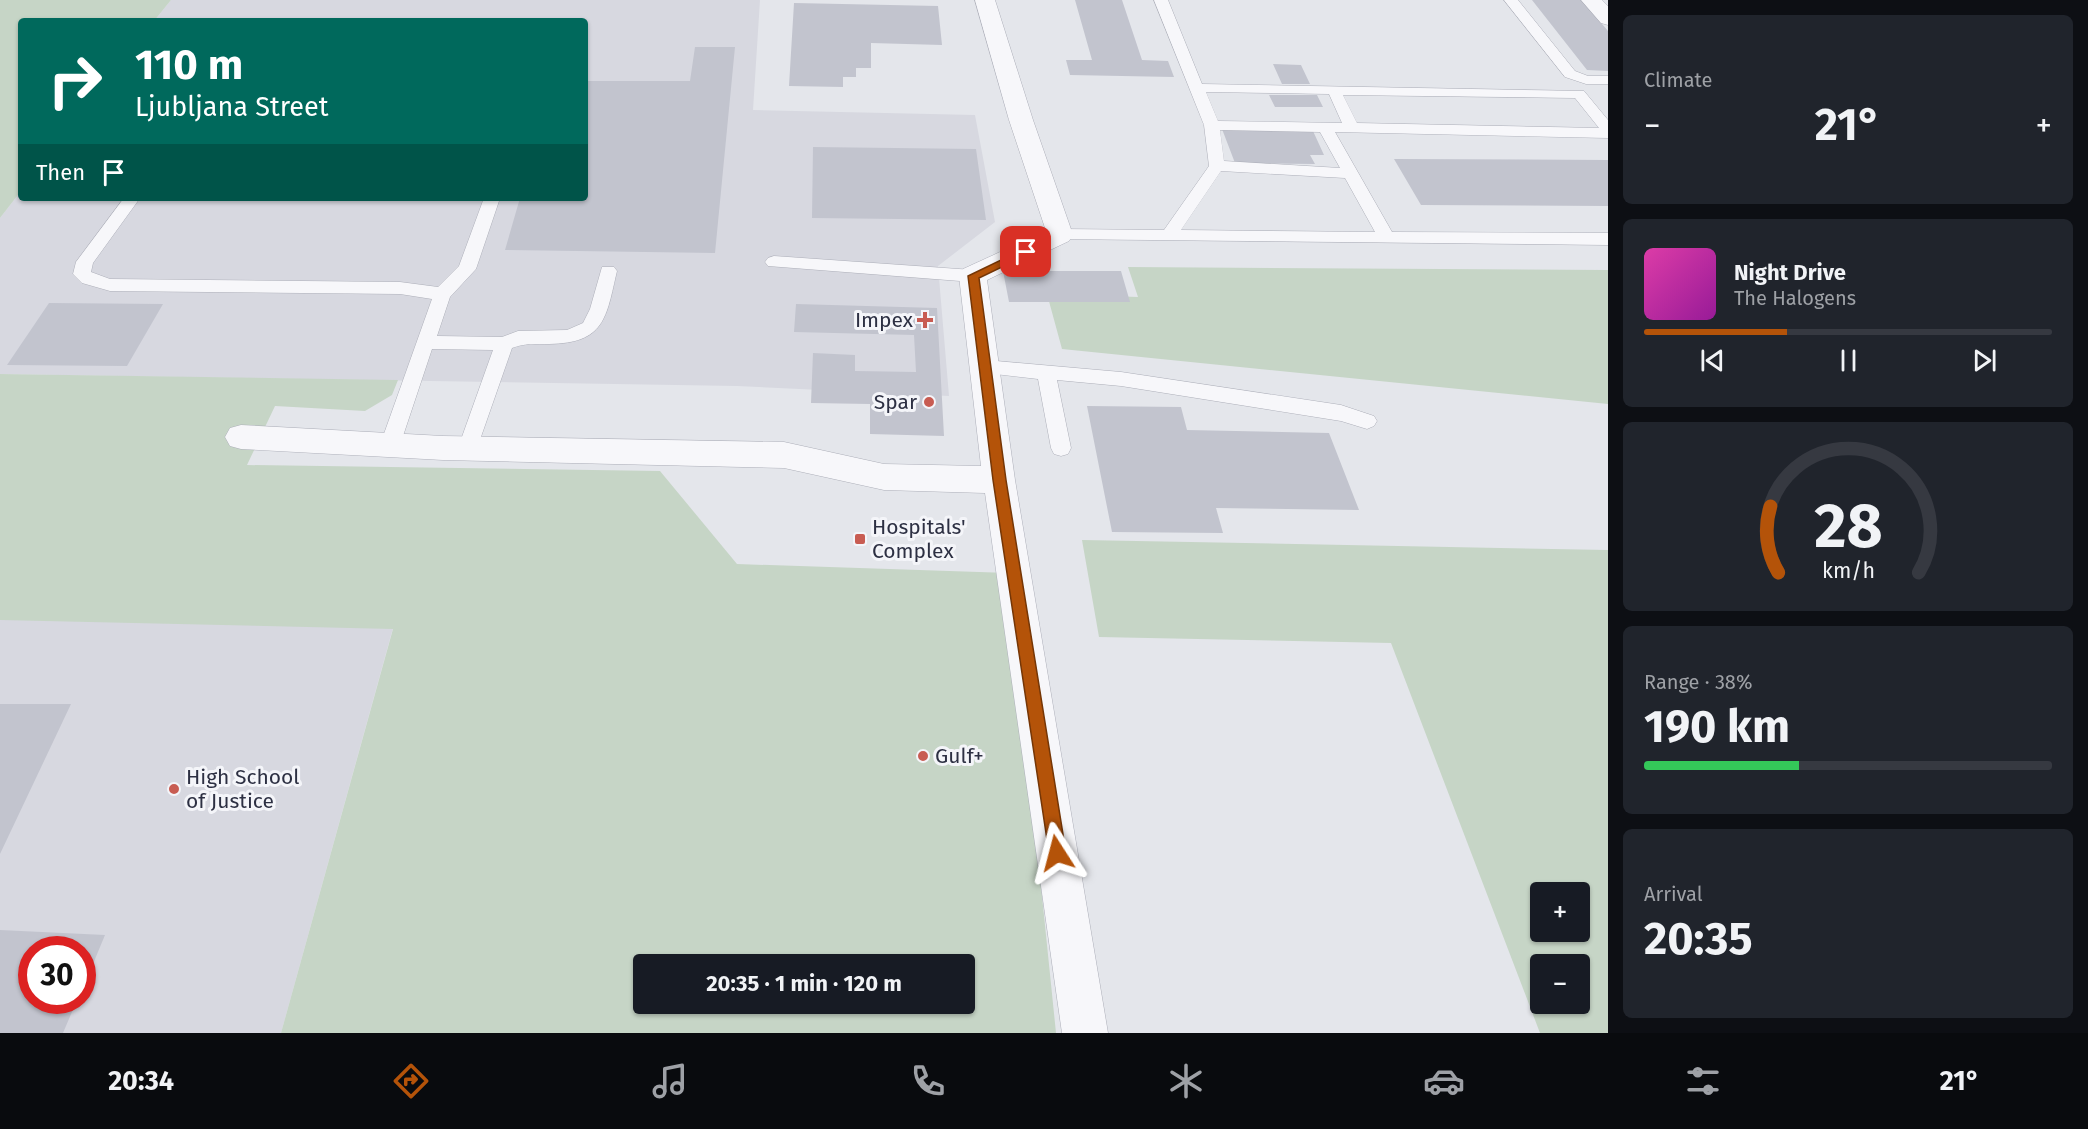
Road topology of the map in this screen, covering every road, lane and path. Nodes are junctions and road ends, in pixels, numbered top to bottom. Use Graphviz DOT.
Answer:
graph roads {
  1 [pos="985,0"];
  2 [pos="1161,0"];
  3 [pos="1510,0"];
  4 [pos="1591,0"];
  5 [pos="1608,19"];
  6 [pos="1608,80"];
  7 [pos="1196,88"];
  8 [pos="1334,90"];
  9 [pos="1579,94"];
  10 [pos="1608,94"];
  11 [pos="1212,125"];
  12 [pos="1325,127"];
  13 [pos="1351,127"];
  14 [pos="1608,132"];
  15 [pos="1217,166"];
  16 [pos="1349,173"];
  17 [pos="130,201"];
  18 [pos="491,201"];
  19 [pos="1060,235"];
  20 [pos="1169,236"];
  21 [pos="1387,238"];
  22 [pos="1608,239"];
  23 [pos="774,262"];
  24 [pos="608,272"];
  25 [pos="974,276"];
  26 [pos="442,294"];
  27 [pos="427,342"];
  28 [pos="504,344"];
  29 [pos="985,367"];
  30 [pos="1046,372"];
  31 [pos="1367,421"];
  32 [pos="242,437"];
  33 [pos="390,445"];
  34 [pos="468,448"];
  35 [pos="1061,448"];
  36 [pos="999,480"];
  37 [pos="1085,1033"];
  1 -- 19 [label="street"];
  2 -- 7 [label="lane"];
  3 -- 6 [label="lane"];
  4 -- 5 [label="street"];
  7 -- 8 [label="lane"];
  7 -- 11 [label="lane"];
  8 -- 9 [label="lane"];
  8 -- 13 [label="lane"];
  9 -- 10 [label="lane"];
  9 -- 14 [label="lane"];
  11 -- 12 [label="lane"];
  11 -- 15 [label="lane"];
  12 -- 13 [label="lane"];
  12 -- 16 [label="lane"];
  13 -- 14 [label="lane"];
  15 -- 16 [label="lane"];
  15 -- 20 [label="lane"];
  16 -- 21 [label="lane"];
  17 -- 26 [label="lane"];
  18 -- 26 [label="lane"];
  19 -- 20 [label="lane"];
  19 -- 25 [label="street"];
  20 -- 21 [label="lane"];
  21 -- 22 [label="lane"];
  23 -- 25 [label="lane"];
  24 -- 28 [label="lane"];
  25 -- 29 [label="street"];
  26 -- 27 [label="lane"];
  27 -- 28 [label="lane"];
  27 -- 33 [label="lane"];
  28 -- 34 [label="lane"];
  29 -- 30 [label="lane"];
  29 -- 36 [label="street"];
  30 -- 31 [label="lane"];
  30 -- 35 [label="lane"];
  32 -- 33 [label="street"];
  33 -- 34 [label="street"];
  34 -- 36 [label="street"];
  36 -- 37 [label="street"];
}
